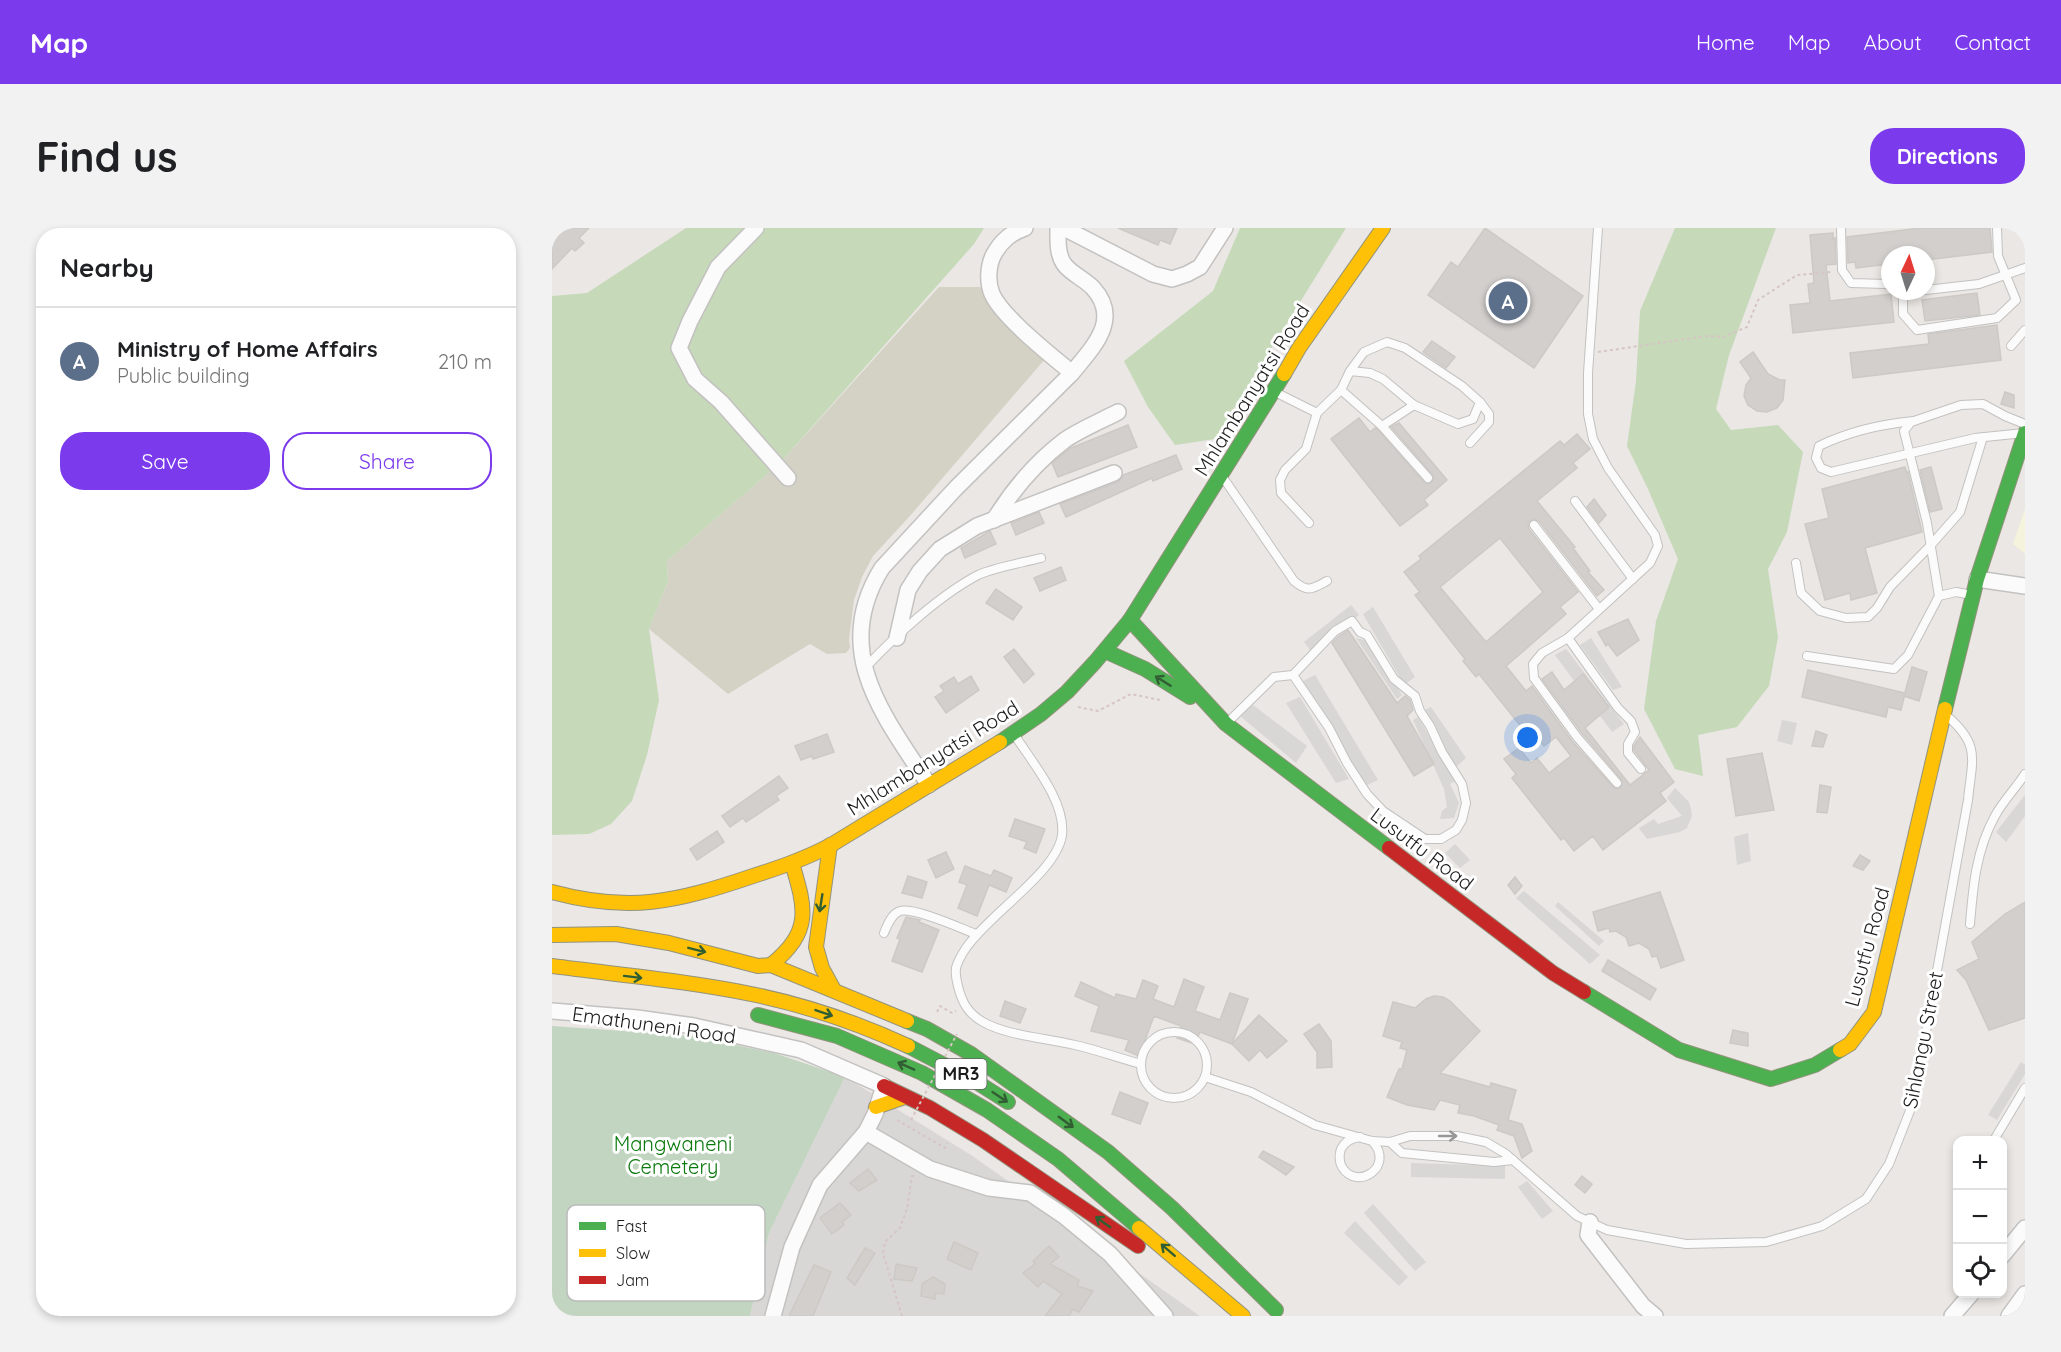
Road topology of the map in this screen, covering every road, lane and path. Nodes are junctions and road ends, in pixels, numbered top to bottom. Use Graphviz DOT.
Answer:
graph roads {
  1 [pos="756,228"];
  2 [pos="1025,228"];
  3 [pos="1059,228"];
  4 [pos="1225,228"];
  5 [pos="1383,228"];
  6 [pos="1598,228"];
  7 [pos="1841,228"];
  8 [pos="1997,228"];
  9 [pos="2025,268"];
  10 [pos="1842,270"];
  11 [pos="2006,275"];
  12 [pos="1881,284"];
  13 [pos="1935,289"];
  14 [pos="1902,300"];
  15 [pos="2025,330"];
  16 [pos="2012,346"];
  17 [pos="1590,354"];
  18 [pos="1350,371"];
  19 [pos="1072,373"];
  20 [pos="1341,390"];
  21 [pos="1274,392"];
  22 [pos="1480,402"];
  23 [pos="1414,405"];
  24 [pos="1118,412"];
  25 [pos="1317,413"];
  26 [pos="1914,421"];
  27 [pos="2025,424"];
  28 [pos="1382,426"];
  29 [pos="2025,433"];
  30 [pos="1983,437"];
  31 [pos="1470,443"];
  32 [pos="1910,453"];
  33 [pos="1114,473"];
  34 [pos="1221,474"];
  35 [pos="788,478"];
  36 [pos="1428,478"];
  37 [pos="1575,501"];
  38 [pos="994,520"];
  39 [pos="1309,523"];
  40 [pos="1534,525"];
  41 [pos="1930,546"];
  42 [pos="1041,558"];
  43 [pos="1796,563"];
  44 [pos="1632,579"];
  45 [pos="1977,579"];
  46 [pos="1327,581"];
  47 [pos="2025,586"];
  48 [pos="1973,595"];
  49 [pos="1939,596"];
  50 [pos="1599,609"];
  51 [pos="1130,620"];
  52 [pos="897,638"];
  53 [pos="1568,638"];
  54 [pos="1105,651"];
  55 [pos="1808,656"];
  56 [pos="865,668"];
  57 [pos="1293,675"];
  58 [pos="1163,701"];
  59 [pos="1054,702"];
  60 [pos="1213,711"];
  61 [pos="1944,713"];
  62 [pos="1226,724"];
  63 [pos="1013,733"];
  64 [pos="1641,769"];
  65 [pos="2025,774"];
  66 [pos="1617,783"];
  67 [pos="929,785"];
  68 [pos="830,845"];
  69 [pos="792,863"];
  70 [pos="552,892"];
  71 [pos="1970,924"];
  72 [pos="884,933"];
  73 [pos="976,933"];
  74 [pos="552,935"];
  75 [pos="771,965"];
  76 [pos="552,966"];
  77 [pos="834,990"];
  78 [pos="552,1011"];
  79 [pos="749,1013"];
  80 [pos="957,1034"];
  81 [pos="1141,1064"];
  82 [pos="1205,1077"];
  83 [pos="884,1086"];
  84 [pos="2025,1088"];
  85 [pos="904,1097"];
  86 [pos="876,1107"];
  87 [pos="1018,1109"];
  88 [pos="911,1120"];
  89 [pos="899,1122"];
  90 [pos="866,1132"];
  91 [pos="1996,1136"];
  92 [pos="1362,1137"];
  93 [pos="948,1142"];
  94 [pos="1372,1142"];
  95 [pos="1390,1142"];
  96 [pos="1513,1160"];
  97 [pos="930,1169"];
  98 [pos="1590,1222"];
  99 [pos="1169,1225"];
  100 [pos="2025,1228"];
  101 [pos="2007,1250"];
  102 [pos="2025,1294"];
  103 [pos="1967,1298"];
  104 [pos="1280,1313"];
  105 [pos="773,1316"];
  106 [pos="902,1316"];
  107 [pos="1165,1316"];
  108 [pos="1237,1316"];
  109 [pos="1243,1316"];
  110 [pos="1655,1316"];
  111 [pos="1952,1316"];
  112 [pos="2009,1316"];
  1 -- 35 [label="street"];
  2 -- 19 [label="street"];
  3 -- 4 [label="street"];
  3 -- 19 [label="street"];
  5 -- 21 [label="main road, Mhlambanyatsi Road"];
  6 -- 17 [label="lane"];
  7 -- 10 [label="lane"];
  8 -- 11 [label="lane"];
  9 -- 11 [label="lane"];
  10 -- 12 [label="lane"];
  10 -- 17 [label="path"];
  11 -- 13 [label="lane"];
  11 -- 14 [label="lane"];
  15 -- 16 [label="lane"];
  17 -- 44 [label="lane"];
  18 -- 20 [label="lane"];
  18 -- 22 [label="lane"];
  18 -- 23 [label="lane"];
  19 -- 56 [label="street"];
  20 -- 25 [label="lane"];
  20 -- 28 [label="lane"];
  21 -- 25 [label="lane"];
  21 -- 34 [label="main road, Mhlambanyatsi Road"];
  22 -- 23 [label="lane"];
  22 -- 31 [label="lane"];
  23 -- 28 [label="lane"];
  24 -- 38 [label="street"];
  25 -- 39 [label="lane"];
  26 -- 27 [label="lane"];
  26 -- 32 [label="lane"];
  26 -- 32 [label="lane"];
  28 -- 36 [label="lane"];
  29 -- 30 [label="lane"];
  29 -- 45 [label="main road, Lusutfu Road"];
  30 -- 32 [label="lane"];
  30 -- 41 [label="lane"];
  32 -- 41 [label="lane"];
  33 -- 38 [label="street"];
  34 -- 46 [label="lane"];
  34 -- 51 [label="main road, Mhlambanyatsi Road"];
  37 -- 44 [label="lane"];
  38 -- 52 [label="street"];
  40 -- 50 [label="lane"];
  41 -- 43 [label="lane"];
  41 -- 49 [label="lane"];
  42 -- 52 [label="lane"];
  44 -- 50 [label="lane"];
  45 -- 47 [label="street"];
  45 -- 48 [label="main road, Lusutfu Road"];
  48 -- 49 [label="lane"];
  48 -- 61 [label="main road, Lusutfu Road"];
  49 -- 55 [label="lane"];
  50 -- 53 [label="lane"];
  51 -- 54 [label="main road, Mhlambanyatsi Road"];
  51 -- 60 [label="main road, Lusutfu Road"];
  52 -- 56 [label="lane"];
  53 -- 64 [label="lane"];
  53 -- 66 [label="lane"];
  54 -- 59 [label="main road, Mhlambanyatsi Road"];
  60 -- 54 [label="main road, Lusutfu Road, one-way"];
  56 -- 67 [label="street"];
  57 -- 57 [label="lane"];
  57 -- 62 [label="lane"];
  58 -- 59 [label="path"];
  59 -- 63 [label="main road, Mhlambanyatsi Road"];
  60 -- 62 [label="main road, Lusutfu Road"];
  61 -- 62 [label="main road, Lusutfu Road"];
  61 -- 98 [label="lane, Sihlangu Street"];
  63 -- 67 [label="main road, Mhlambanyatsi Road"];
  63 -- 73 [label="lane"];
  65 -- 71 [label="lane"];
  67 -- 68 [label="main road, Mhlambanyatsi Road"];
  68 -- 69 [label="main road, Mhlambanyatsi Road"];
  68 -- 77 [label="main road, one-way"];
  69 -- 70 [label="main road, Mhlambanyatsi Road"];
  69 -- 75 [label="main road"];
  72 -- 73 [label="lane"];
  73 -- 81 [label="lane"];
  74 -- 75 [label="main road, one-way"];
  75 -- 77 [label="main road"];
  76 -- 87 [label="main road, MR3, one-way"];
  77 -- 104 [label="main road, one-way"];
  78 -- 83 [label="street, Emathuneni Road"];
  109 -- 79 [label="main road, MR3, one-way"];
  80 -- 88 [label="path, bridge"];
  81 -- 82 [label="lane"];
  81 -- 82 [label="lane"];
  82 -- 92 [label="lane, Sihlangu Street"];
  83 -- 85 [label="main road"];
  83 -- 86 [label="street"];
  84 -- 91 [label="lane"];
  85 -- 86 [label="main road"];
  108 -- 85 [label="main road, one-way"];
  86 -- 90 [label="street"];
  89 -- 93 [label="path"];
  90 -- 97 [label="street"];
  90 -- 105 [label="street"];
  92 -- 94 [label="lane, Sihlangu Street"];
  92 -- 94 [label="lane"];
  94 -- 95 [label="lane, Sihlangu Street"];
  95 -- 96 [label="lane, Sihlangu Street"];
  95 -- 96 [label="lane, Sihlangu Street, one-way"];
  96 -- 98 [label="lane, Sihlangu Street"];
  97 -- 106 [label="path"];
  97 -- 107 [label="street"];
  98 -- 110 [label="street"];
  99 -- 104 [label="main road"];
  100 -- 101 [label="street"];
  102 -- 112 [label="street"];
  103 -- 111 [label="street"];
}
